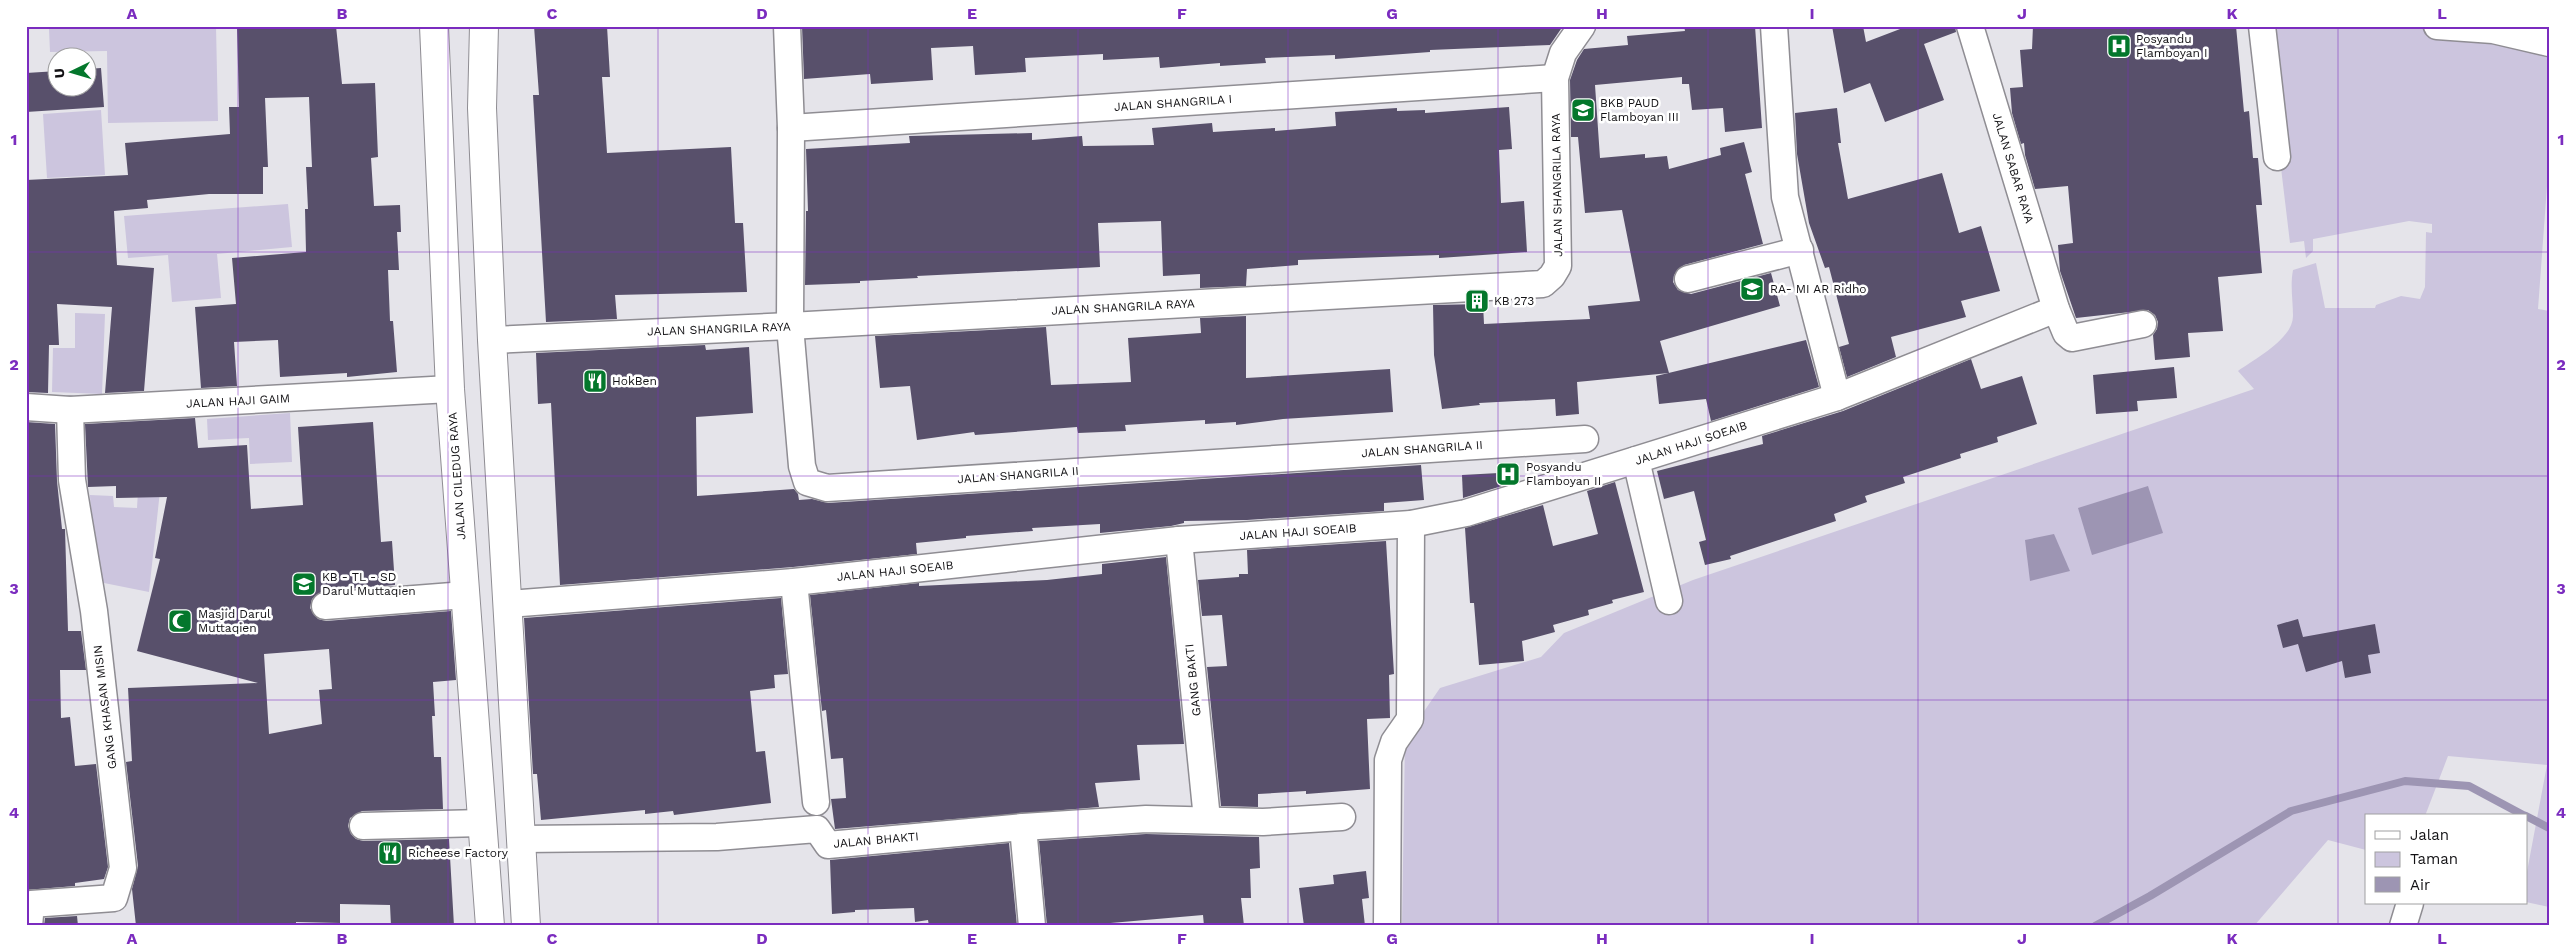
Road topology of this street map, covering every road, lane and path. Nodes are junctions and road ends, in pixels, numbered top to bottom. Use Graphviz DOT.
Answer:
graph roads {
  1 [pos="434,26"];
  2 [pos="484,26"];
  3 [pos="787,26"];
  4 [pos="1582,26"];
  5 [pos="1774,26"];
  6 [pos="1970,26"];
  7 [pos="2262,26"];
  8 [pos="2437,26"];
  9 [pos="2549,43"];
  10 [pos="1555,78"];
  11 [pos="791,128"];
  12 [pos="2277,157"];
  13 [pos="1800,250"];
  14 [pos="1688,279"];
  15 [pos="2056,309"];
  16 [pos="2143,324"];
  17 [pos="790,326"];
  18 [pos="492,340"];
  19 [pos="450,389"];
  20 [pos="1837,397"];
  21 [pos="26,407"];
  22 [pos="70,410"];
  23 [pos="1585,439"];
  24 [pos="1636,460"];
  25 [pos="1411,524"];
  26 [pos="1179,540"];
  27 [pos="794,582"];
  28 [pos="465,595"];
  29 [pos="1669,601"];
  30 [pos="508,604"];
  31 [pos="325,606"];
  32 [pos="816,802"];
  33 [pos="1342,817"];
  34 [pos="1208,819"];
  35 [pos="482,823"];
  36 [pos="363,826"];
  37 [pos="1023,827"];
  38 [pos="522,839"];
  39 [pos="2410,904"];
  40 [pos="29,912"];
  41 [pos="490,926"];
  42 [pos="526,926"];
  43 [pos="1032,926"];
  44 [pos="1387,926"];
  45 [pos="2403,926"];
  1 -- 19 [label="main road, JALAN CILEDUG RAYA"];
  2 -- 18 [label="main road"];
  3 -- 11 [label="street, JALAN SHANGRILA II"];
  4 -- 10 [label="street"];
  5 -- 13 [label="street"];
  6 -- 15 [label="street, JALAN SABAR RAYA"];
  7 -- 12 [label="street"];
  8 -- 9 [label="street"];
  10 -- 11 [label="street, JALAN SHANGRILA I"];
  10 -- 17 [label="street, JALAN SHANGRILA RAYA"];
  11 -- 17 [label="street, JALAN SHANGRILA II"];
  13 -- 14 [label="street"];
  13 -- 20 [label="street"];
  15 -- 16 [label="street, JALAN SABAR RAYA"];
  15 -- 20 [label="street, JALAN HAJI SOEAIB"];
  17 -- 18 [label="street, JALAN SHANGRILA RAYA"];
  17 -- 23 [label="street, JALAN SHANGRILA II"];
  18 -- 30 [label="main road"];
  19 -- 22 [label="street, JALAN HAJI GAIM"];
  19 -- 28 [label="main road, JALAN CILEDUG RAYA"];
  20 -- 24 [label="street, JALAN HAJI SOEAIB"];
  21 -- 22 [label="street, JALAN HAJI GAIM"];
  22 -- 40 [label="street, GANG KHASAN MISIN"];
  24 -- 25 [label="street, JALAN HAJI SOEAIB"];
  24 -- 29 [label="street"];
  25 -- 26 [label="street, JALAN HAJI SOEAIB"];
  25 -- 44 [label="street"];
  26 -- 27 [label="street, JALAN HAJI SOEAIB"];
  26 -- 34 [label="street, GANG BAKTI"];
  27 -- 30 [label="street, JALAN HAJI SOEAIB"];
  27 -- 32 [label="street"];
  28 -- 31 [label="street"];
  28 -- 35 [label="main road, JALAN CILEDUG RAYA"];
  30 -- 38 [label="main road"];
  33 -- 34 [label="street, JALAN BHAKTI"];
  34 -- 37 [label="street, JALAN BHAKTI"];
  35 -- 36 [label="street"];
  35 -- 41 [label="main road, JALAN CILEDUG RAYA"];
  37 -- 38 [label="street, JALAN BHAKTI"];
  37 -- 43 [label="street"];
  38 -- 42 [label="main road"];
  39 -- 45 [label="street"];
}
